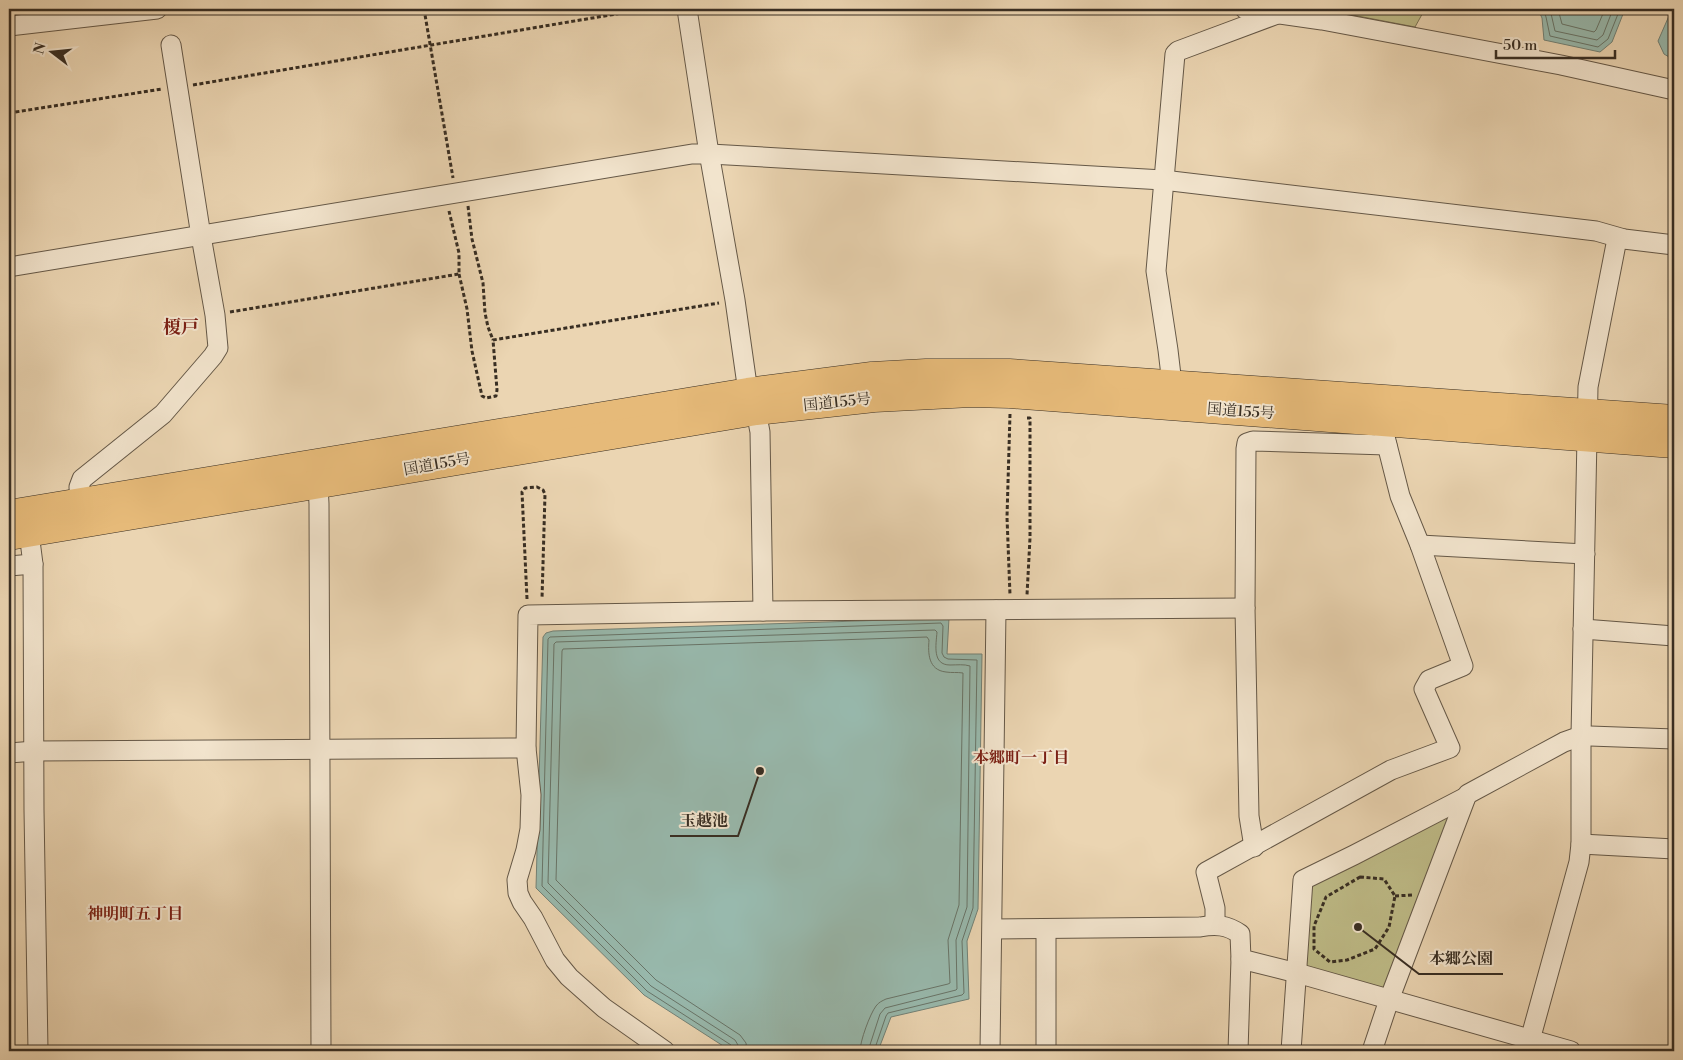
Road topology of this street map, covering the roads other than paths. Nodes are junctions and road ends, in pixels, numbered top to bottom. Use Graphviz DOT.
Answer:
graph roads {
  1 [pos="157,9"];
  2 [pos="687,9"];
  3 [pos="1244,9"];
  4 [pos="1280,13"];
  5 [pos="9,26"];
  6 [pos="171,45"];
  7 [pos="1674,90"];
  8 [pos="710,154"];
  9 [pos="1163,180"];
  10 [pos="201,236"];
  11 [pos="1624,239"];
  12 [pos="1674,246"];
  13 [pos="9,267"];
  14 [pos="1172,384"];
  15 [pos="752,402"];
  16 [pos="1674,419"];
  17 [pos="1588,425"];
  18 [pos="1384,433"];
  19 [pos="1674,444"];
  20 [pos="318,484"];
  21 [pos="80,502"];
  22 [pos="9,514"];
  23 [pos="19,535"];
  24 [pos="1420,545"];
  25 [pos="1584,554"];
  26 [pos="34,564"];
  27 [pos="9,566"];
  28 [pos="1245,608"];
  29 [pos="1011,610"];
  30 [pos="763,611"];
  31 [pos="1583,629"];
  32 [pos="1674,636"];
  33 [pos="1581,736"];
  34 [pos="1674,739"];
  35 [pos="526,748"];
  36 [pos="320,750"];
  37 [pos="35,751"];
  38 [pos="9,753"];
  39 [pos="1466,798"];
  40 [pos="1582,844"];
  41 [pos="1254,847"];
  42 [pos="1674,849"];
  43 [pos="1215,924"];
  44 [pos="1046,929"];
  45 [pos="993,930"];
  46 [pos="1241,959"];
  47 [pos="1297,973"];
  48 [pos="1388,1000"];
  49 [pos="1528,1046"];
  50 [pos="38,1051"];
  51 [pos="321,1051"];
  52 [pos="666,1051"];
  53 [pos="990,1051"];
  54 [pos="1046,1051"];
  55 [pos="1238,1051"];
  56 [pos="1291,1051"];
  57 [pos="1372,1051"];
  58 [pos="1571,1051"];
  1 -- 5 [label="street"];
  2 -- 8 [label="street"];
  3 -- 4 [label="street"];
  4 -- 7 [label="street"];
  4 -- 9 [label="street"];
  6 -- 10 [label="street"];
  8 -- 9 [label="street"];
  8 -- 10 [label="street"];
  8 -- 15 [label="street"];
  9 -- 11 [label="street"];
  9 -- 14 [label="street"];
  10 -- 13 [label="street"];
  10 -- 21 [label="street"];
  11 -- 12 [label="street"];
  11 -- 17 [label="street"];
  14 -- 15 [label="highway, 国道155号"];
  14 -- 17 [label="highway, 国道155号"];
  15 -- 18 [label="highway, 国道155号"];
  15 -- 20 [label="highway, 国道155号"];
  15 -- 21 [label="highway, 国道155号"];
  15 -- 30 [label="street"];
  16 -- 17 [label="highway, 国道155号"];
  17 -- 18 [label="highway, 国道155号"];
  17 -- 19 [label="highway, 国道155号"];
  17 -- 25 [label="street"];
  18 -- 24 [label="street"];
  18 -- 28 [label="street"];
  20 -- 23 [label="highway, 国道155号"];
  20 -- 36 [label="street"];
  21 -- 22 [label="highway, 国道155号"];
  23 -- 26 [label="street"];
  24 -- 25 [label="street"];
  24 -- 41 [label="street"];
  25 -- 31 [label="street"];
  26 -- 27 [label="street"];
  26 -- 37 [label="street"];
  28 -- 29 [label="street"];
  28 -- 41 [label="street"];
  29 -- 30 [label="street"];
  29 -- 45 [label="street"];
  30 -- 35 [label="street"];
  31 -- 32 [label="street"];
  31 -- 33 [label="street"];
  33 -- 34 [label="street"];
  33 -- 39 [label="street"];
  33 -- 40 [label="street"];
  35 -- 36 [label="street"];
  35 -- 52 [label="street"];
  36 -- 37 [label="street"];
  36 -- 51 [label="street"];
  37 -- 38 [label="street"];
  37 -- 50 [label="street"];
  39 -- 47 [label="street"];
  39 -- 48 [label="street"];
  40 -- 42 [label="street"];
  40 -- 49 [label="street"];
  41 -- 43 [label="street"];
  43 -- 44 [label="street"];
  43 -- 46 [label="street"];
  44 -- 45 [label="street"];
  44 -- 54 [label="street"];
  45 -- 53 [label="street"];
  46 -- 47 [label="street"];
  46 -- 55 [label="street"];
  47 -- 48 [label="street"];
  47 -- 56 [label="street"];
  48 -- 49 [label="street"];
  48 -- 57 [label="street"];
  49 -- 58 [label="street"];
}
